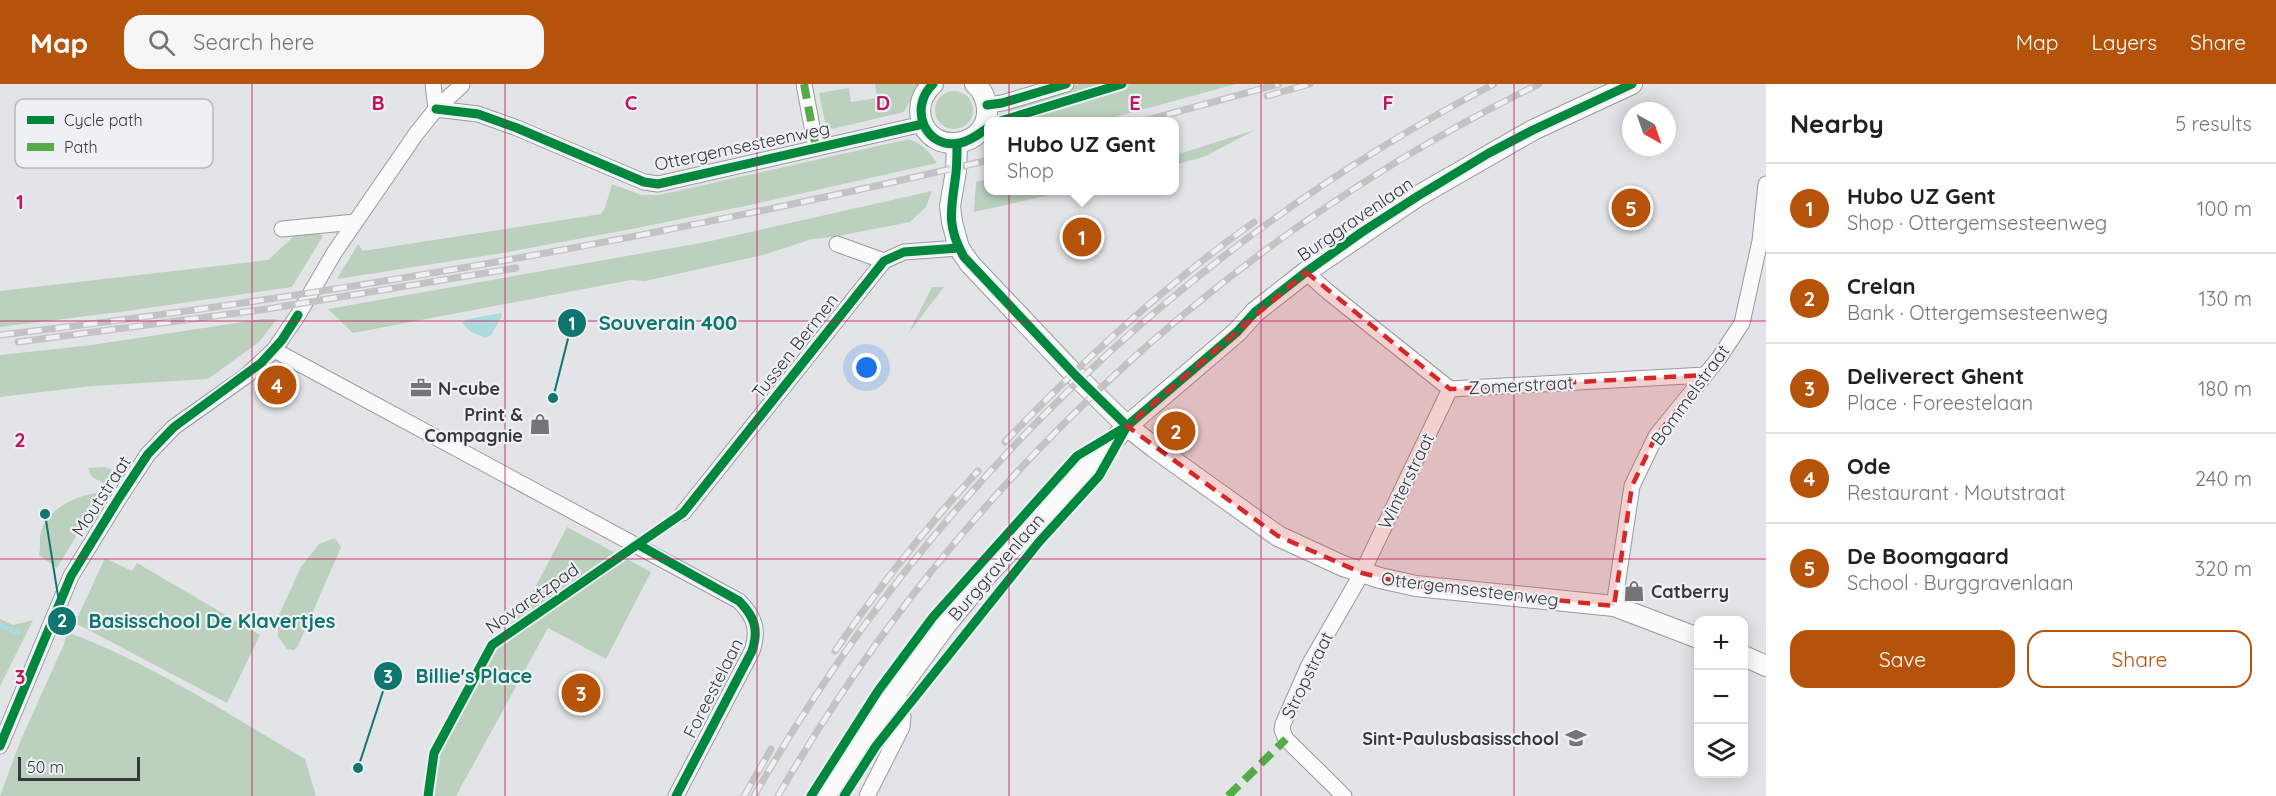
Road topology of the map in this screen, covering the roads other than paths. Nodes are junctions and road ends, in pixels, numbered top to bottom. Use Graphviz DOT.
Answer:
graph roads {
  1 [pos="433,84"];
  2 [pos="461,84"];
  3 [pos="804,84"];
  4 [pos="933,84"];
  5 [pos="975,84"];
  6 [pos="1066,84"];
  7 [pos="1632,84"];
  8 [pos="987,105"];
  9 [pos="436,109"];
  10 [pos="478,114"];
  11 [pos="986,117"];
  12 [pos="984,122"];
  13 [pos="923,124"];
  14 [pos="957,144"];
  15 [pos="816,148"];
  16 [pos="1766,184"];
  17 [pos="356,222"];
  18 [pos="282,229"];
  19 [pos="1763,243"];
  20 [pos="837,244"];
  21 [pos="959,248"];
  22 [pos="884,261"];
  23 [pos="1306,272"];
  24 [pos="274,350"];
  25 [pos="1705,375"];
  26 [pos="1450,389"];
  27 [pos="1127,426"];
  28 [pos="683,513"];
  29 [pos="1362,573"];
  30 [pos="1614,606"];
  31 [pos="1694,636"];
  32 [pos="1748,658"];
  33 [pos="1766,666"];
  34 [pos="898,690"];
  35 [pos="0,746"];
  36 [pos="676,796"];
  37 [pos="825,796"];
  38 [pos="867,796"];
  39 [pos="1344,796"];
  1 -- 9 [label="street"];
  2 -- 9 [label="street"];
  2 -- 10 [label="street"];
  3 -- 15 [label="street, Ottergemsesteenweg"];
  4 -- 13 [label="street"];
  5 -- 8 [label="street"];
  6 -- 8 [label="street"];
  7 -- 23 [label="street, Burggravenlaan"];
  8 -- 11 [label="street"];
  9 -- 10 [label="street, Ottergemsesteenweg"];
  9 -- 17 [label="street, Moutstraat"];
  10 -- 15 [label="street, Ottergemsesteenweg"];
  12 -- 14 [label="street"];
  13 -- 14 [label="street"];
  13 -- 15 [label="street, Ottergemsesteenweg"];
  14 -- 21 [label="street, Ottergemsesteenweg"];
  16 -- 19 [label="street, Bommelstraat"];
  17 -- 18 [label="street"];
  17 -- 24 [label="street, Moutstraat"];
  19 -- 25 [label="street, Bommelstraat"];
  20 -- 22 [label="street"];
  21 -- 22 [label="street"];
  21 -- 27 [label="street, Ottergemsesteenweg"];
  22 -- 28 [label="street, Tussen Bermen"];
  23 -- 26 [label="street, Zomerstraat"];
  23 -- 27 [label="street, Burggravenlaan"];
  24 -- 35 [label="street, Moutstraat"];
  24 -- 36 [label="street, Foreestelaan"];
  25 -- 26 [label="street, Zomerstraat"];
  25 -- 30 [label="street, Bommelstraat"];
  26 -- 29 [label="street, Winterstraat"];
  27 -- 29 [label="street, Ottergemsesteenweg"];
  27 -- 34 [label="street, Burggravenlaan"];
  29 -- 30 [label="street, Ottergemsesteenweg"];
  29 -- 39 [label="street, Stropstraat"];
  30 -- 31 [label="street, Ottergemsesteenweg"];
  32 -- 33 [label="street"];
  34 -- 37 [label="street, Burggravenlaan"];
  34 -- 38 [label="street"];
}
